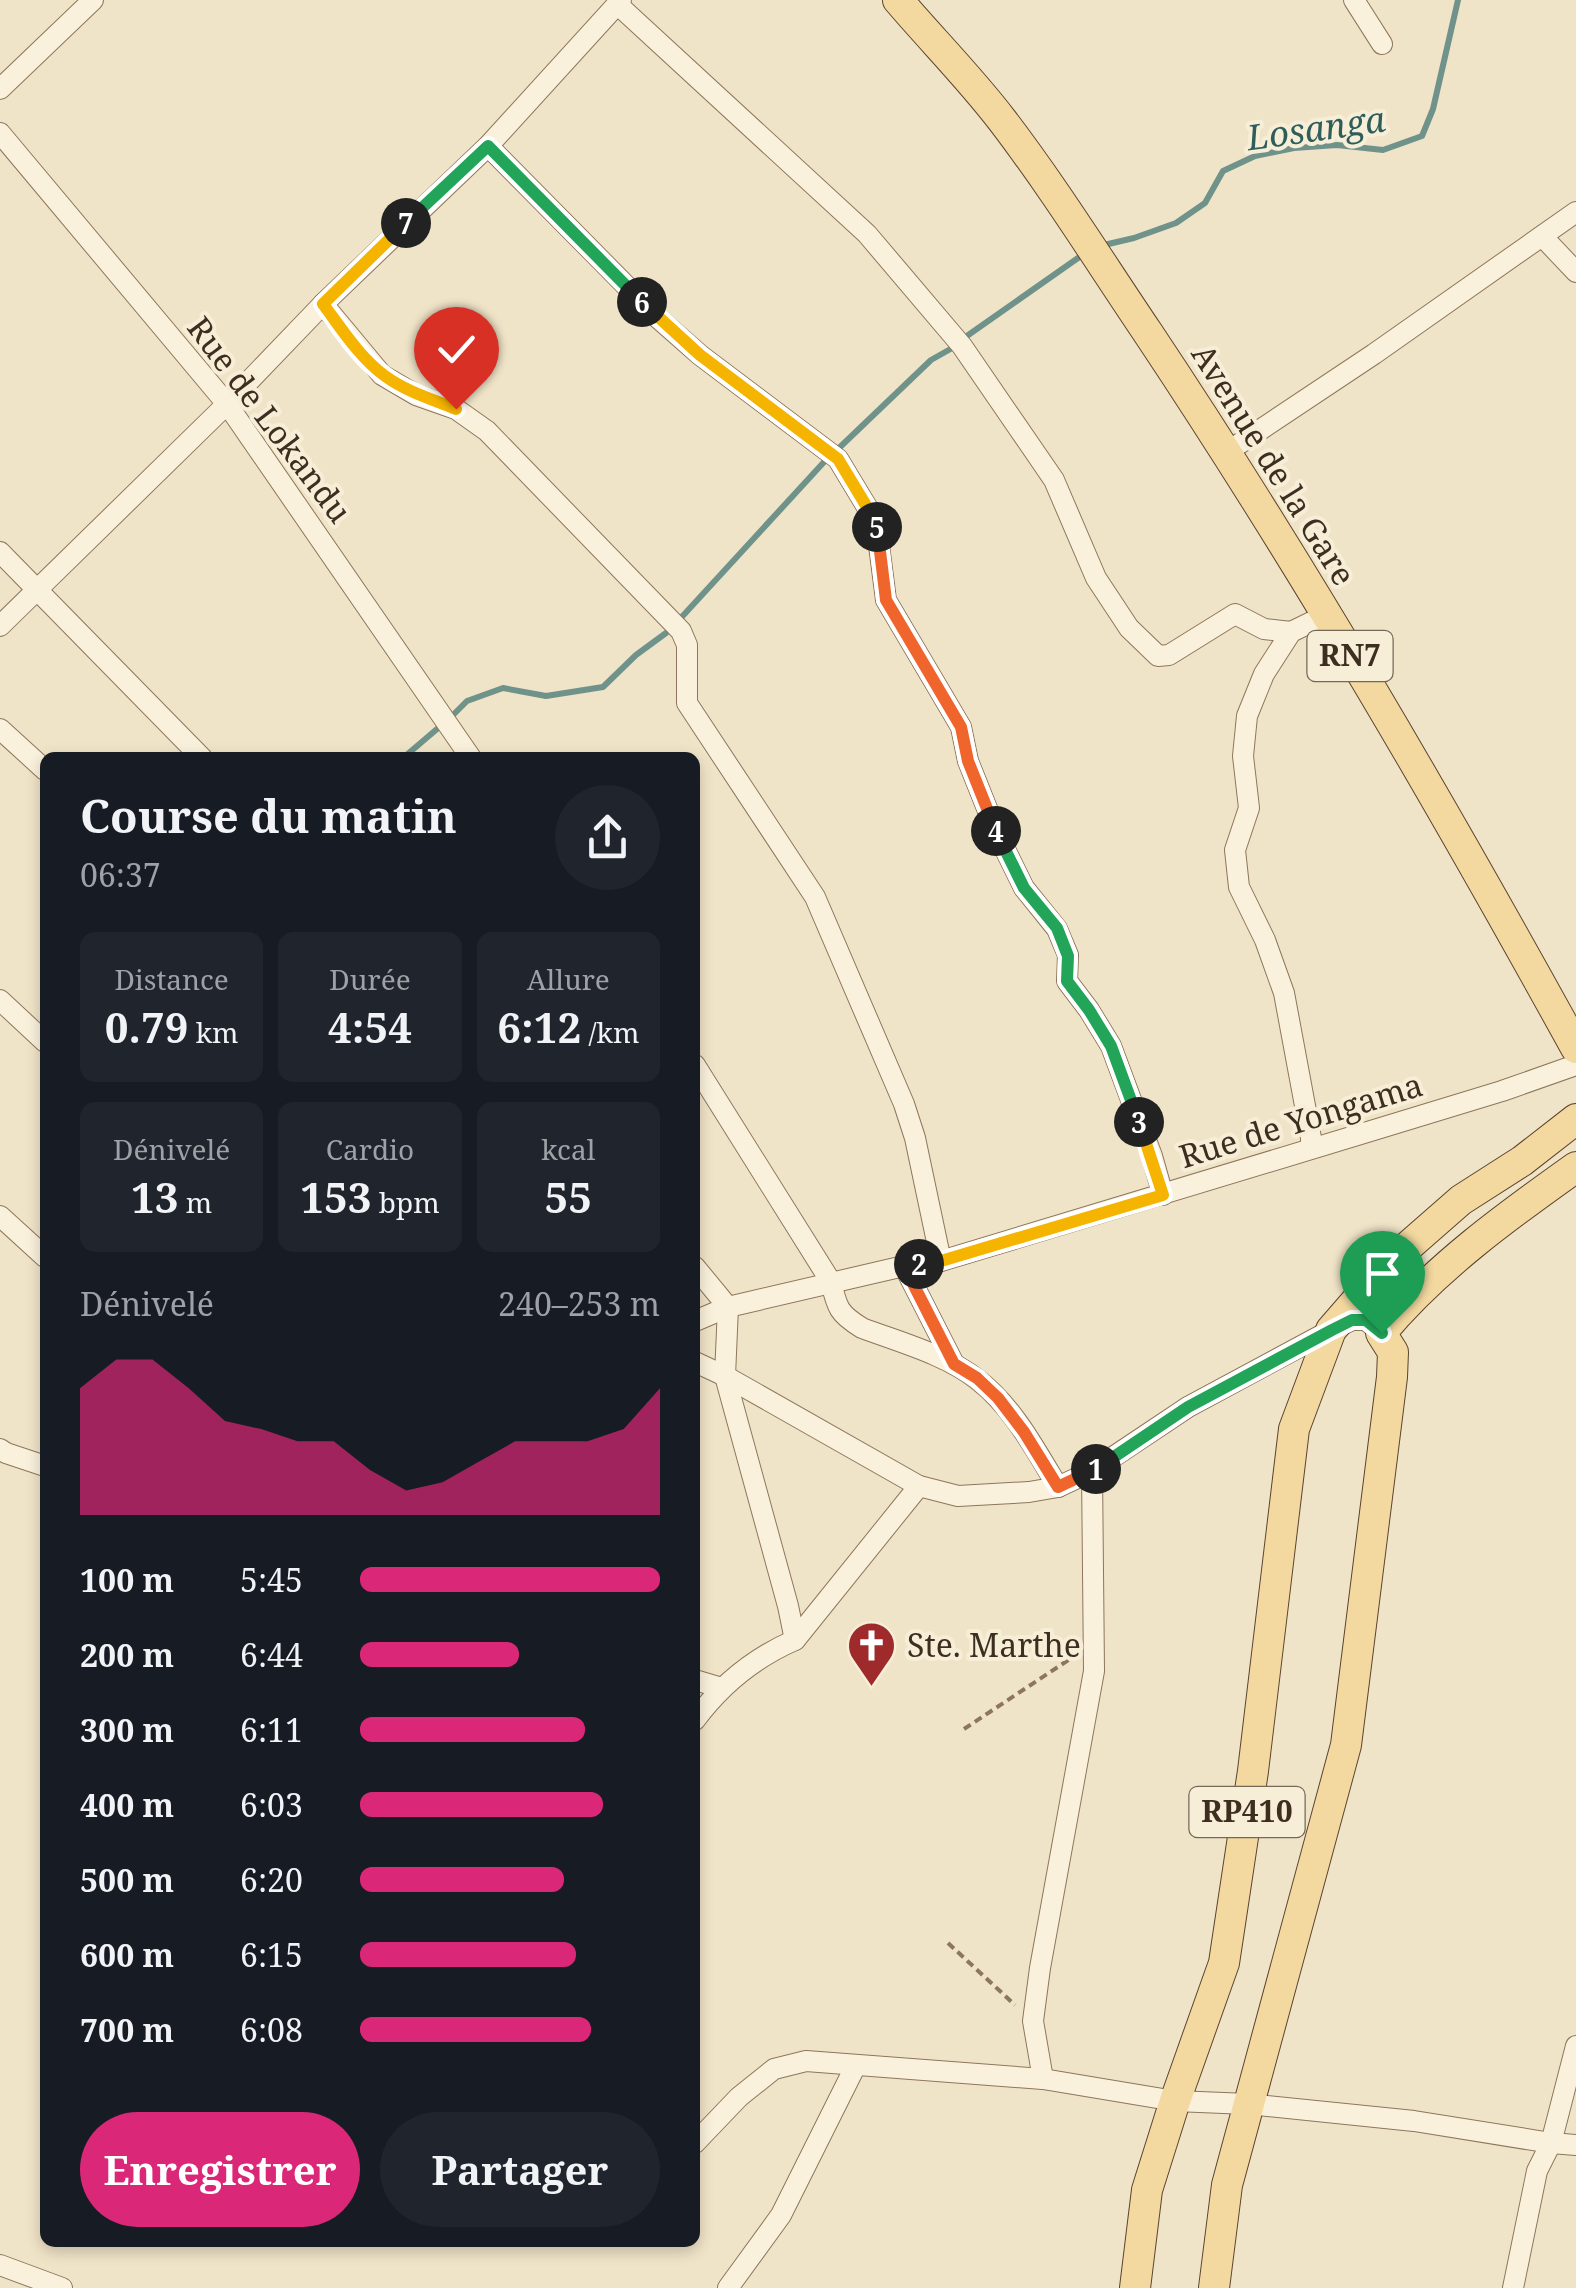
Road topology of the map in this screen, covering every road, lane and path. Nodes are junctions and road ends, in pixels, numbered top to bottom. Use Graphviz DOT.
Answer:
graph roads {
  1 [pos="93,0"];
  2 [pos="898,0"];
  3 [pos="1354,0"];
  4 [pos="619,2"];
  5 [pos="1382,44"];
  6 [pos="0,89"];
  7 [pos="0,133"];
  8 [pos="488,146"];
  9 [pos="1576,212"];
  10 [pos="1542,236"];
  11 [pos="1576,272"];
  12 [pos="323,304"];
  13 [pos="227,404"];
  14 [pos="1227,452"];
  15 [pos="0,552"];
  16 [pos="37,590"];
  17 [pos="1326,614"];
  18 [pos="0,626"];
  19 [pos="1292,632"];
  20 [pos="0,729"];
  21 [pos="196,752"];
  22 [pos="467,752"];
  23 [pos="40,765"];
  24 [pos="0,1000"];
  25 [pos="40,1037"];
  26 [pos="1576,1048"];
  27 [pos="1576,1065"];
  28 [pos="700,1073"];
  29 [pos="1576,1120"];
  30 [pos="1311,1148"];
  31 [pos="1576,1168"];
  32 [pos="1163,1195"];
  33 [pos="0,1216"];
  34 [pos="40,1252"];
  35 [pos="941,1261"];
  36 [pos="904,1266"];
  37 [pos="700,1272"];
  38 [pos="831,1282"];
  39 [pos="728,1307"];
  40 [pos="700,1319"];
  41 [pos="1332,1330"];
  42 [pos="1382,1333"];
  43 [pos="700,1364"];
  44 [pos="954,1364"];
  45 [pos="725,1376"];
  46 [pos="0,1449"];
  47 [pos="40,1464"];
  48 [pos="1092,1472"];
  49 [pos="919,1486"];
  50 [pos="1058,1487"];
  51 [pos="795,1640"];
  52 [pos="1094,1643"];
  53 [pos="700,1681"];
  54 [pos="722,1688"];
  55 [pos="700,1714"];
  56 [pos="964,1730"];
  57 [pos="948,1944"];
  58 [pos="1033,2022"];
  59 [pos="1576,2046"];
  60 [pos="856,2065"];
  61 [pos="1043,2080"];
  62 [pos="1175,2101"];
  63 [pos="1248,2104"];
  64 [pos="700,2138"];
  65 [pos="1552,2143"];
  66 [pos="1576,2145"];
  67 [pos="0,2265"];
  68 [pos="62,2288"];
  69 [pos="728,2288"];
  70 [pos="1135,2288"];
  71 [pos="1214,2288"];
  72 [pos="1513,2288"];
  1 -- 6 [label="street"];
  2 -- 14 [label="main road, Avenue de la Gare / RN7"];
  3 -- 5 [label="street"];
  4 -- 8 [label="street"];
  4 -- 19 [label="street"];
  7 -- 13 [label="street, Rue de Lokandu"];
  8 -- 12 [label="street"];
  8 -- 32 [label="street"];
  9 -- 10 [label="street"];
  10 -- 11 [label="street"];
  10 -- 14 [label="street"];
  12 -- 13 [label="street"];
  12 -- 35 [label="street"];
  13 -- 16 [label="street"];
  13 -- 22 [label="street, Rue de Lokandu"];
  14 -- 17 [label="main road, Avenue de la Gare / RN7"];
  15 -- 16 [label="street"];
  16 -- 18 [label="street"];
  16 -- 21 [label="street"];
  17 -- 19 [label="street"];
  17 -- 26 [label="main road, Avenue de la Gare / RN7"];
  19 -- 30 [label="street"];
  20 -- 23 [label="street"];
  24 -- 25 [label="street"];
  27 -- 30 [label="street, Rue de Yongama"];
  28 -- 38 [label="street"];
  29 -- 41 [label="main road, RP410"];
  30 -- 32 [label="street, Rue de Yongama"];
  31 -- 42 [label="main road"];
  32 -- 35 [label="street, Rue de Yongama"];
  33 -- 34 [label="street"];
  35 -- 36 [label="street, Rue de Yongama"];
  36 -- 38 [label="street, Rue de Yongama"];
  36 -- 44 [label="street"];
  37 -- 39 [label="street"];
  38 -- 39 [label="street, Rue de Yongama"];
  38 -- 44 [label="street"];
  39 -- 40 [label="street, Rue de Yongama"];
  39 -- 45 [label="street"];
  41 -- 42 [label="street"];
  41 -- 48 [label="street"];
  41 -- 62 [label="main road, RP410"];
  42 -- 63 [label="main road, RP410"];
  43 -- 45 [label="street"];
  44 -- 50 [label="street"];
  45 -- 49 [label="street"];
  45 -- 51 [label="street"];
  46 -- 47 [label="street"];
  48 -- 50 [label="street"];
  48 -- 52 [label="street"];
  49 -- 50 [label="street"];
  49 -- 51 [label="street"];
  51 -- 54 [label="street"];
  52 -- 56 [label="path"];
  52 -- 58 [label="street"];
  53 -- 54 [label="street"];
  54 -- 55 [label="street"];
  57 -- 58 [label="path"];
  58 -- 61 [label="street"];
  59 -- 65 [label="street"];
  60 -- 61 [label="street"];
  60 -- 64 [label="street"];
  60 -- 69 [label="street"];
  61 -- 62 [label="street"];
  62 -- 63 [label="street"];
  62 -- 70 [label="main road, RP410"];
  63 -- 65 [label="street"];
  63 -- 71 [label="main road, RP410"];
  65 -- 66 [label="street"];
  65 -- 72 [label="street"];
  67 -- 68 [label="street"];
}
